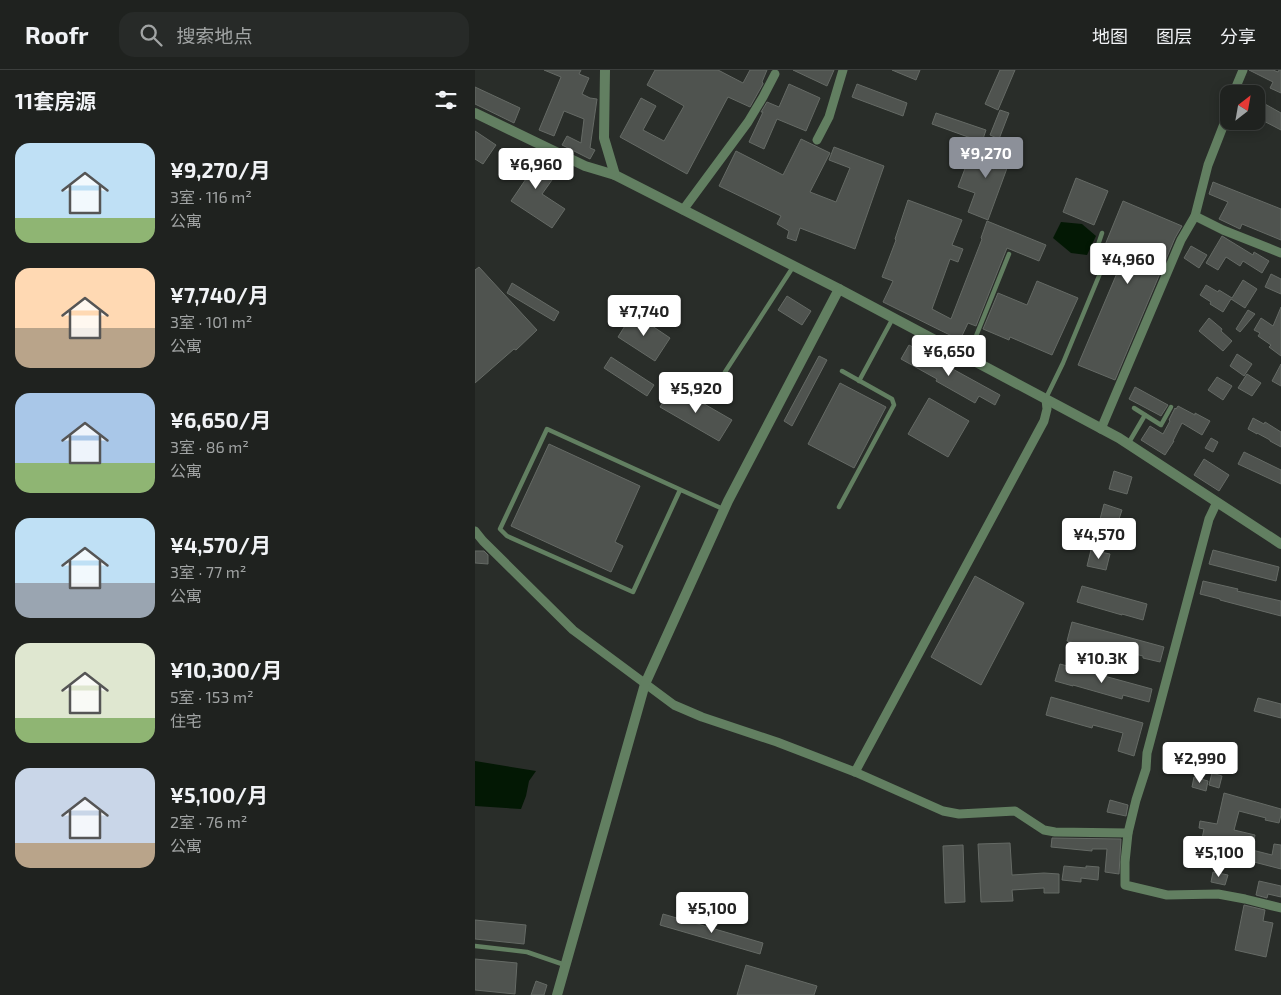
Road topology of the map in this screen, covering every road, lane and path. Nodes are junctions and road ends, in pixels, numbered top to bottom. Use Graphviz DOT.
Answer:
graph roads {
  1 [pos="605,70"];
  2 [pos="843,70"];
  3 [pos="1243,70"];
  4 [pos="775,74"];
  5 [pos="1237,85"];
  6 [pos="475,113"];
  7 [pos="1222,130"];
  8 [pos="817,140"];
  9 [pos="615,175"];
  10 [pos="683,210"];
  11 [pos="1195,216"];
  12 [pos="1102,233"];
  13 [pos="1281,253"];
  14 [pos="1009,254"];
  15 [pos="793,267"];
  16 [pos="839,289"];
  17 [pos="893,318"];
  18 [pos="968,358"];
  19 [pos="842,371"];
  20 [pos="725,372"];
  21 [pos="859,381"];
  22 [pos="1046,399"];
  23 [pos="1171,407"];
  24 [pos="1134,408"];
  25 [pos="1145,415"];
  26 [pos="1101,429"];
  27 [pos="1128,444"];
  28 [pos="680,490"];
  29 [pos="1217,502"];
  30 [pos="839,507"];
  31 [pos="724,510"];
  32 [pos="475,531"];
  33 [pos="1281,544"];
  34 [pos="645,684"];
  35 [pos="855,772"];
  36 [pos="1128,833"];
  37 [pos="1281,908"];
  38 [pos="475,946"];
  39 [pos="565,965"];
  40 [pos="557,995"];
  1 -- 9 [label="street"];
  2 -- 8 [label="street"];
  3 -- 5 [label="street"];
  4 -- 10 [label="street"];
  6 -- 9 [label="street"];
  7 -- 11 [label="street"];
  9 -- 10 [label="street"];
  10 -- 15 [label="street"];
  11 -- 13 [label="street"];
  11 -- 26 [label="street"];
  12 -- 22 [label="lane"];
  14 -- 18 [label="lane"];
  15 -- 16 [label="street"];
  15 -- 20 [label="lane"];
  16 -- 17 [label="street"];
  16 -- 31 [label="street"];
  17 -- 18 [label="street"];
  17 -- 21 [label="lane"];
  18 -- 22 [label="street"];
  19 -- 21 [label="lane"];
  21 -- 30 [label="lane"];
  22 -- 26 [label="street"];
  22 -- 35 [label="street"];
  23 -- 25 [label="lane"];
  24 -- 25 [label="lane"];
  25 -- 27 [label="lane"];
  26 -- 27 [label="street"];
  27 -- 29 [label="street"];
  28 -- 28 [label="lane"];
  28 -- 31 [label="lane"];
  29 -- 33 [label="street"];
  29 -- 36 [label="street"];
  31 -- 34 [label="street"];
  32 -- 34 [label="street"];
  34 -- 35 [label="street"];
  34 -- 39 [label="street"];
  35 -- 36 [label="street"];
  36 -- 37 [label="street"];
  38 -- 39 [label="lane"];
  39 -- 40 [label="street"];
}
